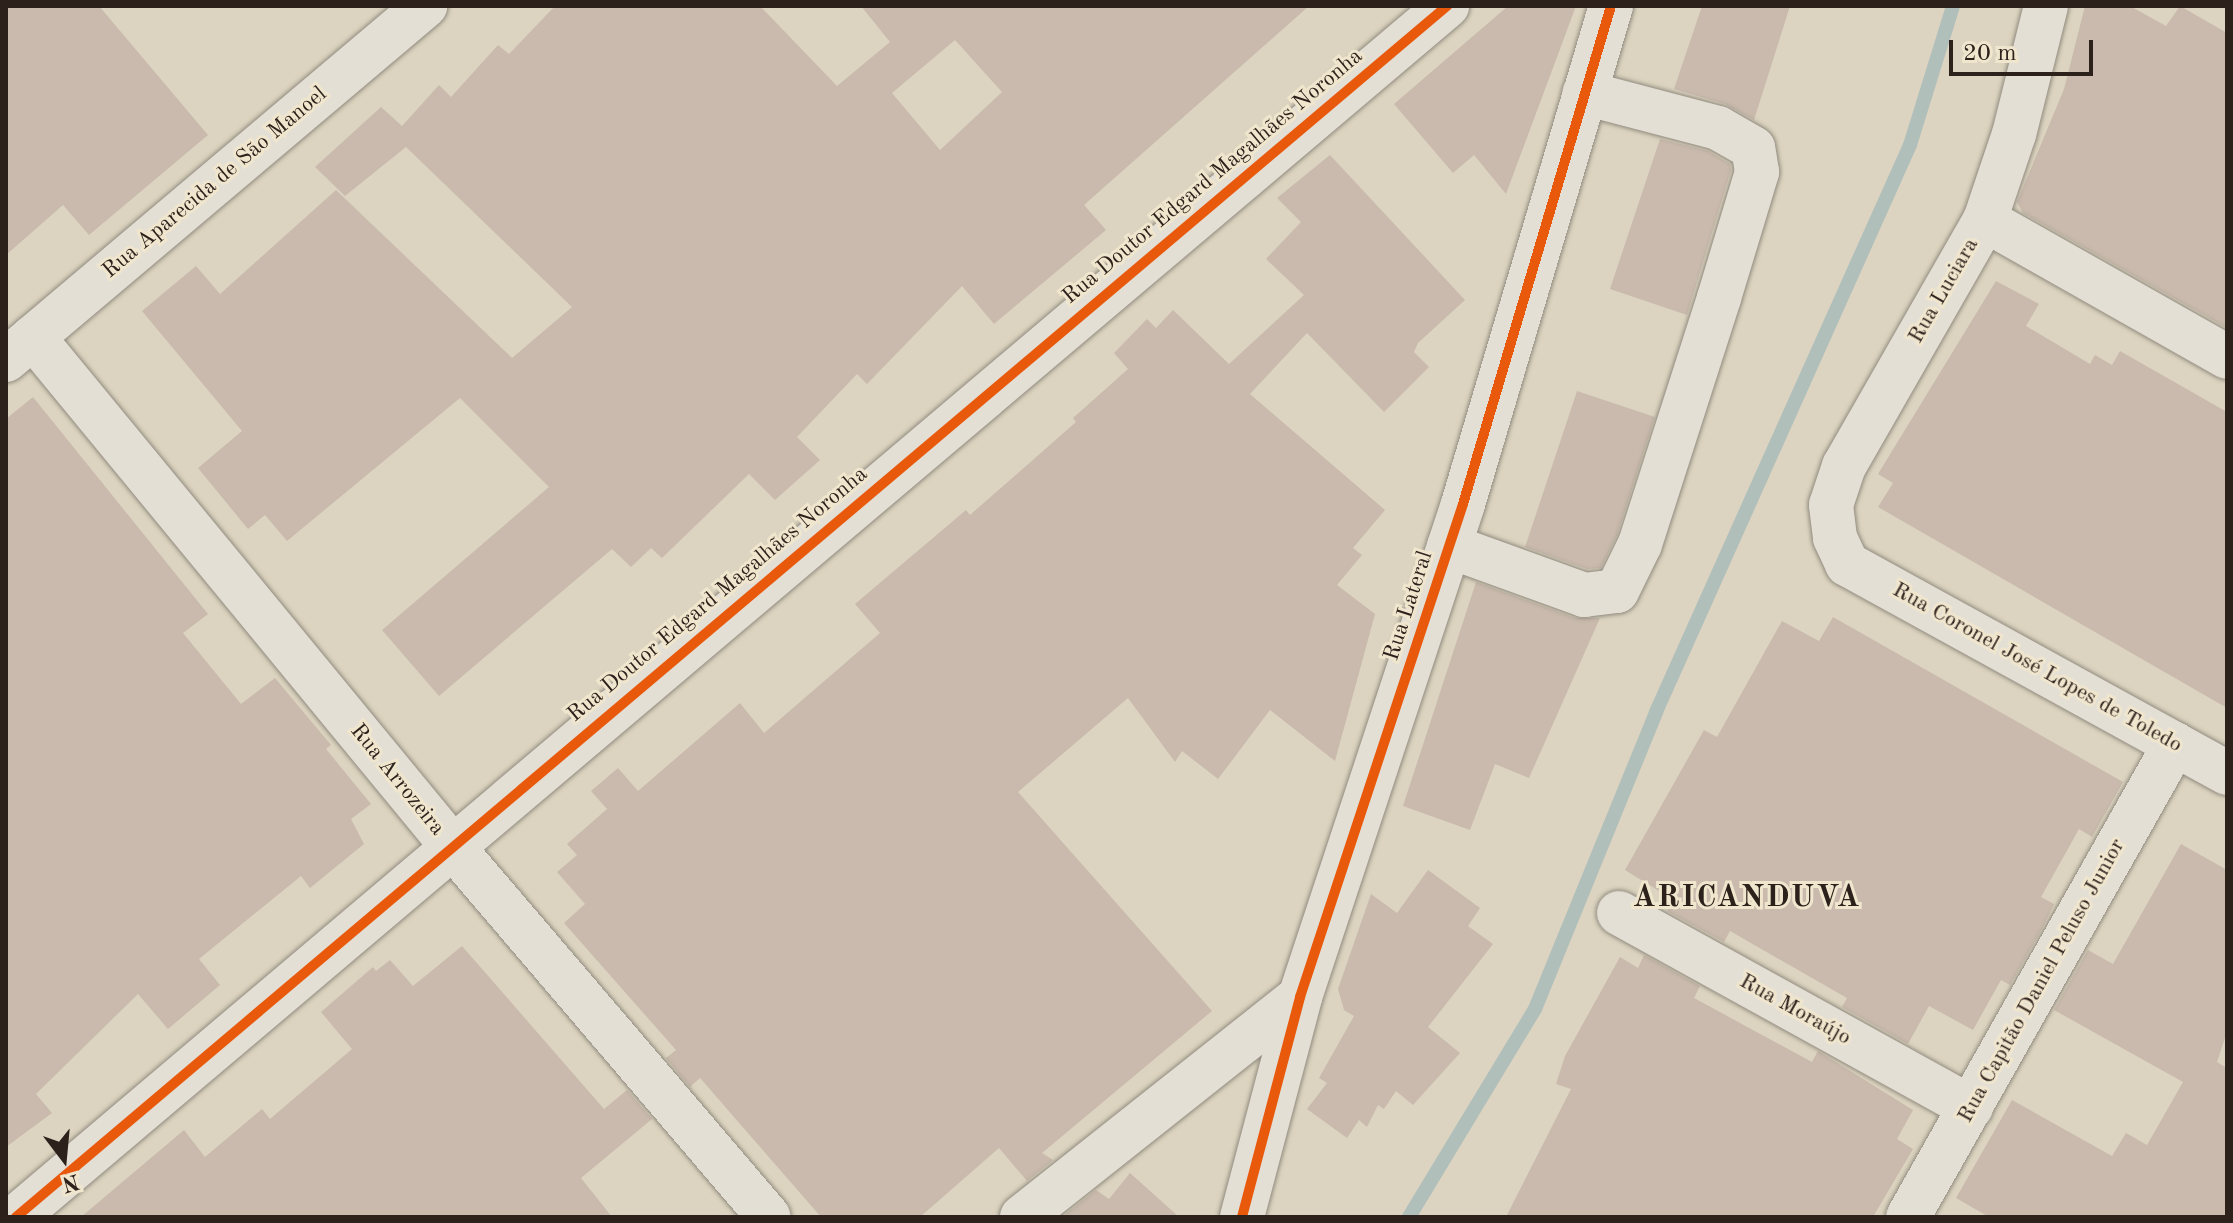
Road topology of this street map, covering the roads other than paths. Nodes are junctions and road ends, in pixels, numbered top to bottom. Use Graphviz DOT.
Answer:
graph roads {
  1 [pos="425,6"];
  2 [pos="1447,6"];
  3 [pos="1611,6"];
  4 [pos="2046,6"];
  5 [pos="1585,93"];
  6 [pos="1985,220"];
  7 [pos="20,349"];
  8 [pos="2227,357"];
  9 [pos="1449,546"];
  10 [pos="1847,564"];
  11 [pos="2175,744"];
  12 [pos="2227,773"];
  13 [pos="451,845"];
  14 [pos="1619,913"];
  15 [pos="1300,997"];
  16 [pos="1971,1107"];
  17 [pos="16,1217"];
  18 [pos="769,1217"];
  19 [pos="1022,1217"];
  20 [pos="1242,1217"];
  21 [pos="1908,1217"];
  1 -- 7 [label="street, Rua Aparecida de São Manoel"];
  2 -- 13 [label="street, Rua Doutor Edgard Magalhães Noronha"];
  3 -- 5 [label="street, Rua Lateral"];
  4 -- 6 [label="street, Rua Luciara"];
  5 -- 9 [label="street, Rua Lateral"];
  5 -- 9 [label="street"];
  6 -- 8 [label="street"];
  6 -- 10 [label="street, Rua Luciara"];
  7 -- 13 [label="street, Rua Arrozeira"];
  9 -- 15 [label="street, Rua Lateral"];
  10 -- 11 [label="street, Rua Coronel José Lopes de Toledo"];
  11 -- 12 [label="street, Rua Coronel José Lopes de Toledo"];
  11 -- 16 [label="street, Rua Capitão Daniel Peluso Junior"];
  13 -- 17 [label="street, Rua Doutor Edgard Magalhães Noronha"];
  13 -- 18 [label="street, Rua Arrozeira"];
  14 -- 16 [label="street, Rua Moraújo"];
  15 -- 19 [label="street"];
  15 -- 20 [label="street, Rua Lateral"];
  16 -- 21 [label="street, Rua Capitão Daniel Peluso Junior"];
}
